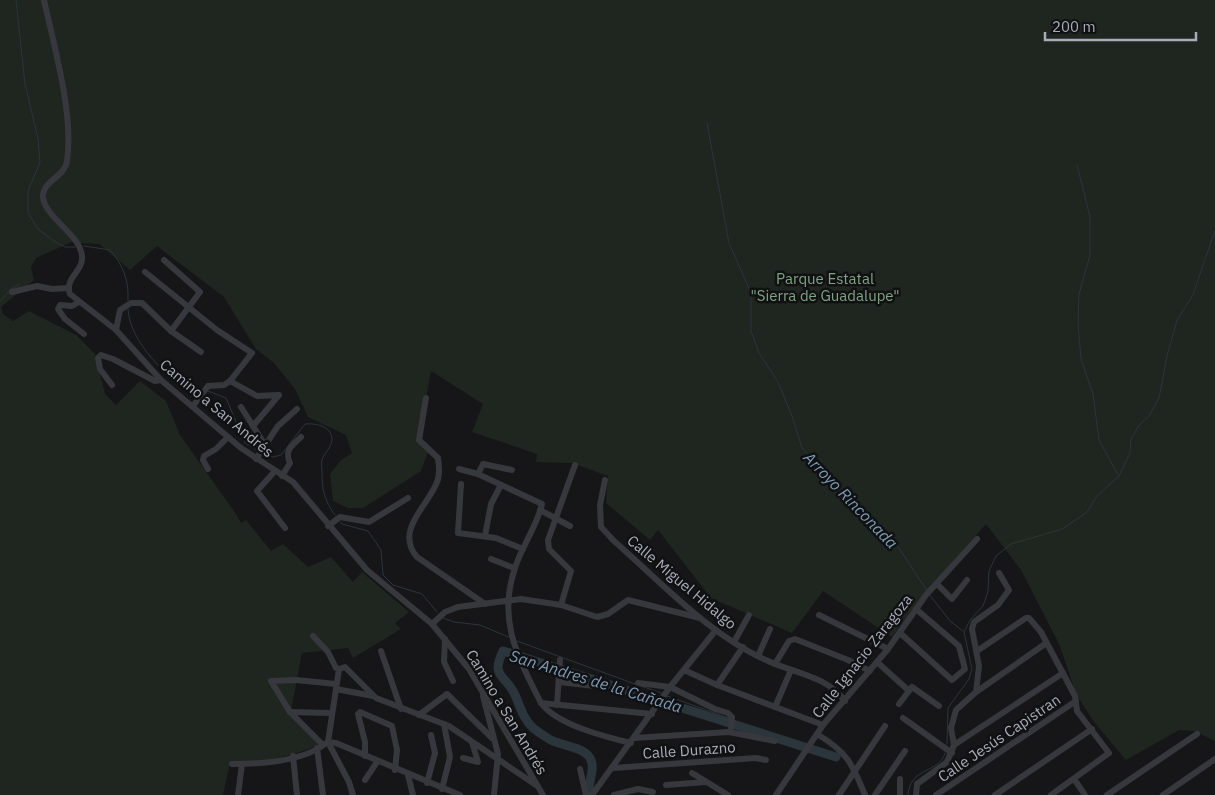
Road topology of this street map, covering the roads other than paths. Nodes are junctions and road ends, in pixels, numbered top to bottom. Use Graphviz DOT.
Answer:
graph roads {
  1 [pos="44,0"];
  2 [pos="164,260"];
  3 [pos="145,272"];
  4 [pos="69,288"];
  5 [pos="12,292"];
  6 [pos="79,302"];
  7 [pos="189,308"];
  8 [pos="116,330"];
  9 [pos="171,331"];
  10 [pos="84,334"];
  11 [pos="200,352"];
  12 [pos="161,380"];
  13 [pos="230,381"];
  14 [pos="112,385"];
  15 [pos="426,398"];
  16 [pos="193,406"];
  17 [pos="241,407"];
  18 [pos="297,409"];
  19 [pos="253,426"];
  20 [pos="228,436"];
  21 [pos="301,437"];
  22 [pos="265,445"];
  23 [pos="256,459"];
  24 [pos="574,465"];
  25 [pos="208,469"];
  26 [pos="459,469"];
  27 [pos="512,470"];
  28 [pos="275,471"];
  29 [pos="478,474"];
  30 [pos="282,476"];
  31 [pos="605,480"];
  32 [pos="461,484"];
  33 [pos="501,485"];
  34 [pos="408,498"];
  35 [pos="541,507"];
  36 [pos="555,518"];
  37 [pos="328,526"];
  38 [pos="570,526"];
  39 [pos="285,528"];
  40 [pos="485,536"];
  41 [pos="977,539"];
  42 [pos="522,549"];
  43 [pos="491,559"];
  44 [pos="514,568"];
  45 [pos="998,573"];
  46 [pos="968,580"];
  47 [pos="936,584"];
  48 [pos="507,601"];
  49 [pos="484,604"];
  50 [pos="561,605"];
  51 [pos="916,610"];
  52 [pos="819,615"];
  53 [pos="749,616"];
  54 [pos="701,618"];
  55 [pos="432,624"];
  56 [pos="770,628"];
  57 [pos="716,630"];
  58 [pos="900,633"];
  59 [pos="313,636"];
  60 [pos="445,639"];
  61 [pos="734,642"];
  62 [pos="1045,644"];
  63 [pos="743,647"];
  64 [pos="888,649"];
  65 [pos="381,651"];
  66 [pos="977,651"];
  67 [pos="758,656"];
  68 [pos="560,660"];
  69 [pos="877,662"];
  70 [pos="775,664"];
  71 [pos="339,669"];
  72 [pos="684,670"];
  73 [pos="791,670"];
  74 [pos="870,671"];
  75 [pos="1063,673"];
  76 [pos="453,680"];
  77 [pos="559,682"];
  78 [pos="638,683"];
  79 [pos="717,685"];
  80 [pos="336,686"];
  81 [pos="604,687"];
  82 [pos="670,687"];
  83 [pos="908,690"];
  84 [pos="482,692"];
  85 [pos="976,692"];
  86 [pos="373,696"];
  87 [pos="845,701"];
  88 [pos="1076,701"];
  89 [pos="541,703"];
  90 [pos="899,704"];
  91 [pos="557,705"];
  92 [pos="939,706"];
  93 [pos="775,707"];
  94 [pos="401,709"];
  95 [pos="290,712"];
  96 [pos="331,713"];
  97 [pos="652,714"];
  98 [pos="419,715"];
  99 [pos="903,718"];
  100 [pos="444,724"];
  101 [pos="822,726"];
  102 [pos="885,726"];
  103 [pos="731,728"];
  104 [pos="1092,729"];
  105 [pos="817,734"];
  106 [pos="1197,734"];
  107 [pos="431,735"];
  108 [pos="494,739"];
  109 [pos="633,741"];
  110 [pos="775,741"];
  111 [pos="472,742"];
  112 [pos="323,745"];
  113 [pos="954,745"];
  114 [pos="905,751"];
  115 [pos="952,753"];
  116 [pos="294,756"];
  117 [pos="365,756"];
  118 [pos="463,758"];
  119 [pos="498,759"];
  120 [pos="1215,759"];
  121 [pos="766,760"];
  122 [pos="377,762"];
  123 [pos="232,764"];
  124 [pos="242,764"];
  125 [pos="613,768"];
  126 [pos="580,769"];
  127 [pos="395,770"];
  128 [pos="855,770"];
  129 [pos="692,773"];
  130 [pos="408,775"];
  131 [pos="1074,779"];
  132 [pos="365,780"];
  133 [pos="900,780"];
  134 [pos="706,782"];
  135 [pos="428,783"];
  136 [pos="537,785"];
  137 [pos="666,785"];
  138 [pos="442,789"];
  139 [pos="653,792"];
  140 [pos="238,795"];
  141 [pos="297,795"];
  142 [pos="323,795"];
  143 [pos="353,795"];
  144 [pos="413,795"];
  145 [pos="460,795"];
  146 [pos="494,795"];
  147 [pos="543,795"];
  148 [pos="586,795"];
  149 [pos="592,795"];
  150 [pos="614,795"];
  151 [pos="728,795"];
  152 [pos="776,795"];
  153 [pos="839,795"];
  154 [pos="865,795"];
  155 [pos="875,795"];
  156 [pos="900,795"];
  157 [pos="916,795"];
  158 [pos="936,795"];
  159 [pos="995,795"];
  160 [pos="1051,795"];
  161 [pos="1085,795"];
  162 [pos="1107,795"];
  163 [pos="1163,795"];
  1 -- 4 [label="street"];
  2 -- 7 [label="street"];
  3 -- 7 [label="street"];
  4 -- 5 [label="street"];
  4 -- 6 [label="street, Camino a San Andrés"];
  6 -- 8 [label="street, Camino a San Andrés"];
  6 -- 10 [label="street"];
  7 -- 9 [label="street"];
  7 -- 13 [label="street"];
  8 -- 9 [label="street"];
  8 -- 12 [label="street, Camino a San Andrés"];
  9 -- 11 [label="street"];
  12 -- 14 [label="street"];
  12 -- 16 [label="street, Camino a San Andrés"];
  13 -- 16 [label="street"];
  13 -- 19 [label="street"];
  15 -- 49 [label="street"];
  16 -- 20 [label="street, Camino a San Andrés"];
  17 -- 19 [label="street"];
  18 -- 22 [label="street"];
  19 -- 22 [label="street"];
  20 -- 23 [label="street, Camino a San Andrés"];
  20 -- 25 [label="street"];
  21 -- 30 [label="street"];
  22 -- 23 [label="street"];
  23 -- 28 [label="street, Camino a San Andrés"];
  24 -- 36 [label="street"];
  26 -- 29 [label="street"];
  27 -- 29 [label="street"];
  28 -- 30 [label="street, Camino a San Andrés"];
  28 -- 39 [label="street"];
  29 -- 33 [label="street"];
  30 -- 37 [label="street, Camino a San Andrés"];
  31 -- 54 [label="street, Calle Miguel Hidalgo"];
  32 -- 40 [label="street"];
  33 -- 35 [label="street"];
  33 -- 40 [label="street"];
  34 -- 37 [label="street"];
  35 -- 36 [label="street"];
  35 -- 42 [label="street"];
  36 -- 38 [label="street"];
  36 -- 50 [label="street"];
  37 -- 55 [label="street, Camino a San Andrés"];
  40 -- 42 [label="street"];
  41 -- 47 [label="street, Calle Ignacio Zaragoza"];
  42 -- 44 [label="street"];
  43 -- 44 [label="street"];
  44 -- 48 [label="street"];
  45 -- 66 [label="street"];
  46 -- 47 [label="street"];
  47 -- 51 [label="street, Calle Ignacio Zaragoza"];
  48 -- 49 [label="street"];
  48 -- 50 [label="street"];
  48 -- 89 [label="street"];
  49 -- 55 [label="street"];
  50 -- 54 [label="street"];
  51 -- 58 [label="street, Calle Ignacio Zaragoza"];
  51 -- 58 [label="street"];
  52 -- 64 [label="street"];
  53 -- 61 [label="street"];
  54 -- 57 [label="street, Calle Miguel Hidalgo"];
  55 -- 60 [label="street, Camino a San Andrés"];
  56 -- 67 [label="street"];
  57 -- 61 [label="street, Calle Miguel Hidalgo"];
  57 -- 72 [label="street, Calle Durazno"];
  58 -- 64 [label="street, Calle Ignacio Zaragoza"];
  59 -- 71 [label="street"];
  60 -- 76 [label="street"];
  60 -- 84 [label="street, Camino a San Andrés"];
  61 -- 63 [label="street, Calle Miguel Hidalgo"];
  62 -- 66 [label="street"];
  62 -- 75 [label="street"];
  62 -- 85 [label="street"];
  63 -- 67 [label="street, Calle Miguel Hidalgo"];
  63 -- 79 [label="street"];
  64 -- 69 [label="street, Calle Ignacio Zaragoza"];
  65 -- 94 [label="street"];
  66 -- 85 [label="street"];
  67 -- 70 [label="street, Calle Miguel Hidalgo"];
  68 -- 77 [label="street"];
  69 -- 74 [label="street, Calle Ignacio Zaragoza"];
  69 -- 83 [label="street"];
  70 -- 73 [label="street, Calle Miguel Hidalgo"];
  70 -- 74 [label="street"];
  71 -- 80 [label="street"];
  71 -- 86 [label="street"];
  72 -- 79 [label="street"];
  72 -- 82 [label="street, Calle Durazno"];
  73 -- 87 [label="street, Calle Miguel Hidalgo"];
  73 -- 93 [label="street"];
  74 -- 87 [label="street, Calle Ignacio Zaragoza"];
  75 -- 88 [label="street"];
  75 -- 113 [label="street"];
  77 -- 81 [label="street"];
  77 -- 91 [label="street"];
  78 -- 82 [label="street"];
  79 -- 93 [label="street"];
  80 -- 86 [label="street"];
  80 -- 95 [label="street"];
  80 -- 96 [label="street"];
  82 -- 97 [label="street, Calle Durazno"];
  82 -- 103 [label="street"];
  83 -- 90 [label="street"];
  83 -- 92 [label="street"];
  84 -- 108 [label="street"];
  84 -- 136 [label="street, Camino a San Andrés"];
  85 -- 113 [label="street"];
  86 -- 94 [label="street"];
  87 -- 101 [label="street, Calle Ignacio Zaragoza"];
  88 -- 104 [label="street"];
  88 -- 158 [label="street, Calle Jesús Capistran"];
  89 -- 91 [label="street"];
  89 -- 109 [label="street"];
  91 -- 97 [label="street"];
  93 -- 101 [label="street"];
  94 -- 98 [label="street"];
  95 -- 96 [label="street"];
  95 -- 112 [label="street"];
  96 -- 112 [label="street"];
  97 -- 109 [label="street, Calle Durazno"];
  98 -- 100 [label="street"];
  98 -- 108 [label="street"];
  99 -- 115 [label="street"];
  100 -- 111 [label="street"];
  100 -- 138 [label="street"];
  101 -- 105 [label="street, Calle Ignacio Zaragoza"];
  102 -- 128 [label="street"];
  104 -- 131 [label="street"];
  104 -- 159 [label="street"];
  105 -- 128 [label="street"];
  105 -- 152 [label="street, Calle Ignacio Zaragoza"];
  106 -- 162 [label="street"];
  107 -- 135 [label="street"];
  108 -- 119 [label="street"];
  109 -- 110 [label="street"];
  109 -- 125 [label="street, Calle Durazno"];
  111 -- 118 [label="street"];
  111 -- 119 [label="street"];
  112 -- 116 [label="street"];
  112 -- 117 [label="street"];
  112 -- 142 [label="street"];
  112 -- 143 [label="street"];
  113 -- 115 [label="street"];
  114 -- 155 [label="street"];
  115 -- 157 [label="street"];
  116 -- 124 [label="street"];
  116 -- 141 [label="street"];
  117 -- 122 [label="street"];
  117 -- 127 [label="street"];
  119 -- 136 [label="street"];
  119 -- 146 [label="street"];
  120 -- 163 [label="street"];
  121 -- 125 [label="street, Calle Durazno"];
  122 -- 127 [label="street"];
  122 -- 132 [label="street"];
  123 -- 124 [label="street"];
  124 -- 140 [label="street"];
  125 -- 149 [label="street, Calle Durazno"];
  126 -- 148 [label="street"];
  127 -- 130 [label="street"];
  128 -- 153 [label="street"];
  128 -- 154 [label="street"];
  129 -- 134 [label="street"];
  130 -- 135 [label="street"];
  130 -- 144 [label="street"];
  131 -- 160 [label="street"];
  131 -- 161 [label="street"];
  133 -- 156 [label="street"];
  134 -- 137 [label="street"];
  134 -- 151 [label="street"];
  135 -- 138 [label="street"];
  136 -- 147 [label="street, Camino a San Andrés"];
  138 -- 145 [label="street"];
  139 -- 150 [label="street"];
}
